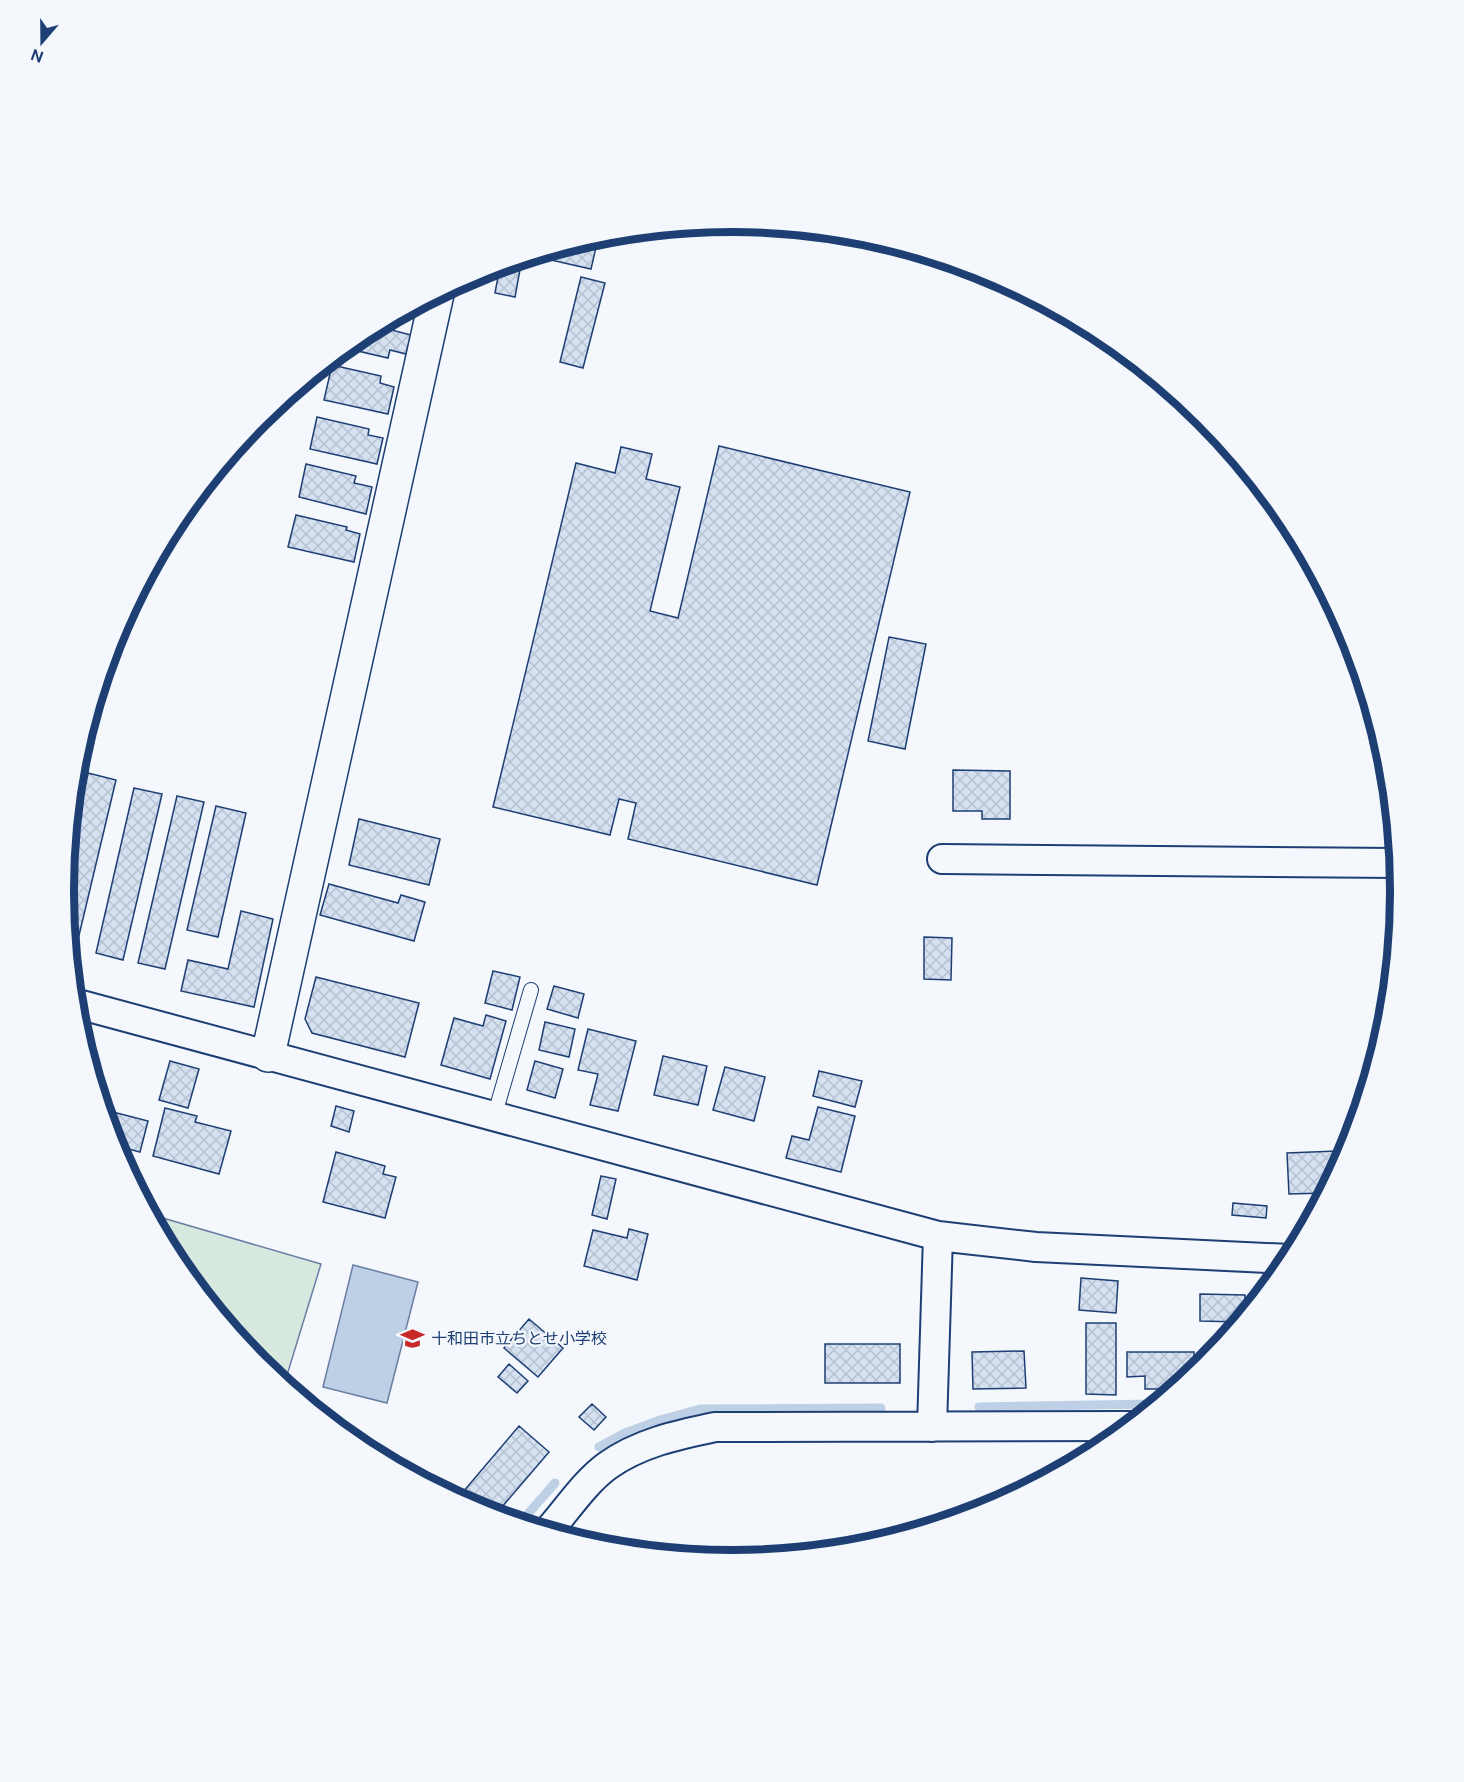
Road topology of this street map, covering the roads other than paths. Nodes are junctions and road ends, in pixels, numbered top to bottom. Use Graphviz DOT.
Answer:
graph roads {
  1 [pos="435,303"];
  2 [pos="942,859"];
  3 [pos="1389,864"];
  4 [pos="531,990"];
  5 [pos="84,1007"];
  6 [pos="268,1055"];
  7 [pos="494,1117"];
  8 [pos="938,1236"];
  9 [pos="1279,1258"];
  10 [pos="1115,1426"];
  11 [pos="932,1427"];
  12 [pos="554,1525"];
  1 -- 6 [label="street"];
  2 -- 3 [label="street"];
  4 -- 7 [label="lane"];
  5 -- 6 [label="street"];
  6 -- 7 [label="street"];
  7 -- 8 [label="street"];
  8 -- 9 [label="street"];
  8 -- 11 [label="street"];
  10 -- 11 [label="street"];
  11 -- 12 [label="street"];
}
